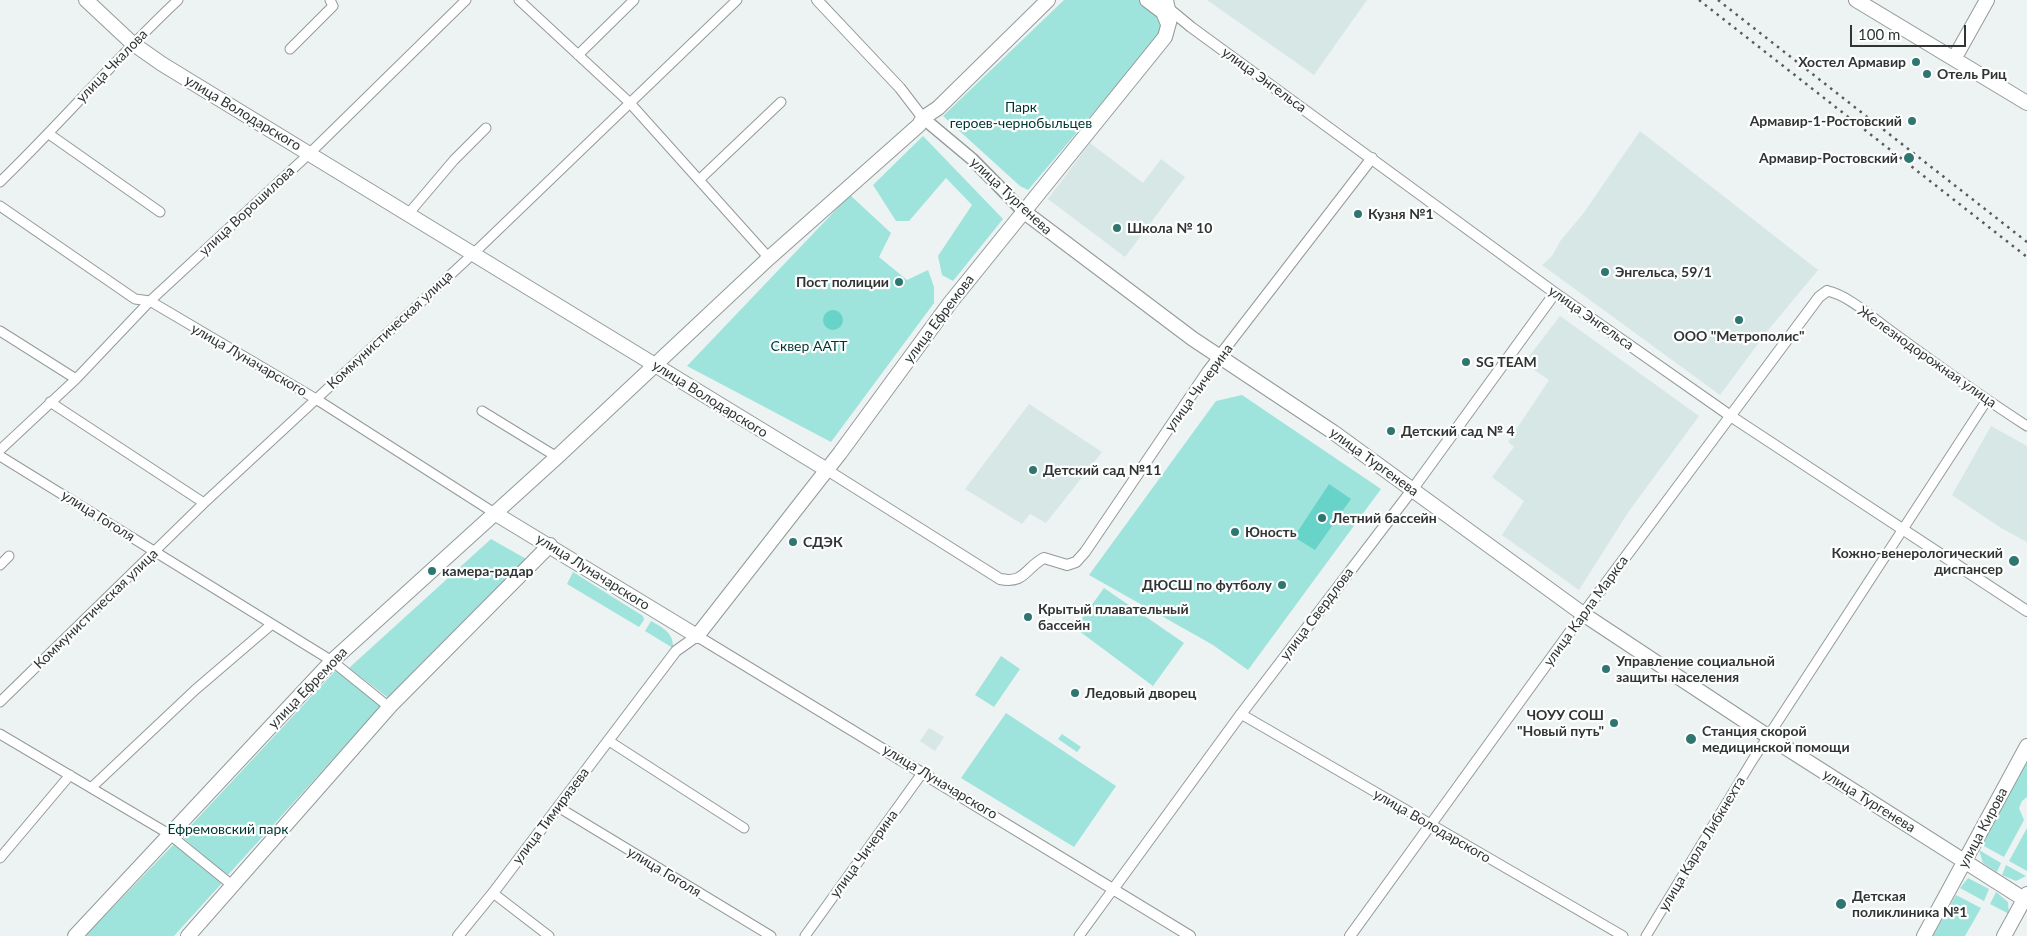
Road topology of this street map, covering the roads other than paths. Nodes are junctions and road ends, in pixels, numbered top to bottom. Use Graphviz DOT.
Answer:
graph roads {
  1 [pos="86,0"];
  2 [pos="178,0"];
  3 [pos="330,0"];
  4 [pos="466,0"];
  5 [pos="519,0"];
  6 [pos="634,0"];
  7 [pos="737,0"];
  8 [pos="817,0"];
  9 [pos="1048,0"];
  10 [pos="1148,0"];
  11 [pos="1856,0"];
  12 [pos="1987,0"];
  13 [pos="1169,3"];
  14 [pos="1191,27"];
  15 [pos="1167,32"];
  16 [pos="132,44"];
  17 [pos="290,49"];
  18 [pos="578,56"];
  19 [pos="1954,59"];
  20 [pos="629,102"];
  21 [pos="781,102"];
  22 [pos="2027,103"];
  23 [pos="923,118"];
  24 [pos="486,128"];
  25 [pos="49,134"];
  26 [pos="310,153"];
  27 [pos="1372,158"];
  28 [pos="699,180"];
  29 [pos="0,182"];
  30 [pos="0,206"];
  31 [pos="1023,211"];
  32 [pos="160,212"];
  33 [pos="409,213"];
  34 [pos="474,253"];
  35 [pos="769,258"];
  36 [pos="1827,291"];
  37 [pos="1555,293"];
  38 [pos="150,301"];
  39 [pos="0,331"];
  40 [pos="1220,357"];
  41 [pos="654,364"];
  42 [pos="76,379"];
  43 [pos="316,399"];
  44 [pos="1987,400"];
  45 [pos="50,402"];
  46 [pos="482,411"];
  47 [pos="1732,417"];
  48 [pos="2027,426"];
  49 [pos="0,450"];
  50 [pos="0,456"];
  51 [pos="557,457"];
  52 [pos="826,470"];
  53 [pos="1412,490"];
  54 [pos="204,503"];
  55 [pos="496,514"];
  56 [pos="1904,529"];
  57 [pos="550,545"];
  58 [pos="156,552"];
  59 [pos="9,556"];
  60 [pos="0,565"];
  61 [pos="1012,581"];
  62 [pos="2027,611"];
  63 [pos="1583,614"];
  64 [pos="272,624"];
  65 [pos="697,636"];
  66 [pos="332,661"];
  67 [pos="0,702"];
  68 [pos="389,707"];
  69 [pos="1241,714"];
  70 [pos="0,734"];
  71 [pos="1768,737"];
  72 [pos="609,741"];
  73 [pos="2027,746"];
  74 [pos="923,772"];
  75 [pos="70,775"];
  76 [pos="91,788"];
  77 [pos="558,807"];
  78 [pos="1431,826"];
  79 [pos="744,828"];
  80 [pos="170,834"];
  81 [pos="0,858"];
  82 [pos="1966,862"];
  83 [pos="232,886"];
  84 [pos="1114,888"];
  85 [pos="493,892"];
  86 [pos="2026,898"];
  87 [pos="75,936"];
  88 [pos="188,936"];
  89 [pos="458,936"];
  90 [pos="549,936"];
  91 [pos="771,936"];
  92 [pos="806,936"];
  93 [pos="1079,936"];
  94 [pos="1190,936"];
  95 [pos="1350,936"];
  96 [pos="1623,936"];
  97 [pos="1646,936"];
  98 [pos="1924,936"];
  99 [pos="2004,936"];
  1 -- 16 [label="main road, улица Володарского"];
  2 -- 16 [label="street, улица Чкалова"];
  3 -- 17 [label="street"];
  4 -- 26 [label="street, улица Ворошилова"];
  5 -- 18 [label="street"];
  6 -- 18 [label="street"];
  7 -- 20 [label="street, Коммунистическая улица"];
  8 -- 23 [label="street, улица Тургенева"];
  9 -- 23 [label="main road, улица Ефремова"];
  10 -- 15 [label="main road"];
  11 -- 19 [label="main road"];
  12 -- 19 [label="main road"];
  13 -- 14 [label="street, улица Энгельса"];
  13 -- 15 [label="main road"];
  14 -- 15 [label="street"];
  14 -- 27 [label="street, улица Энгельса"];
  15 -- 31 [label="main road, улица Ефремова"];
  16 -- 25 [label="street, улица Чкалова"];
  16 -- 26 [label="main road, улица Володарского"];
  18 -- 20 [label="street"];
  19 -- 22 [label="main road"];
  20 -- 28 [label="street"];
  20 -- 34 [label="street, Коммунистическая улица"];
  21 -- 28 [label="street"];
  23 -- 31 [label="main road, улица Тургенева"];
  23 -- 35 [label="main road, улица Ефремова"];
  24 -- 33 [label="street"];
  25 -- 29 [label="street, улица Чкалова"];
  25 -- 32 [label="street"];
  26 -- 33 [label="main road, улица Володарского"];
  26 -- 38 [label="street, улица Ворошилова"];
  27 -- 37 [label="street, улица Энгельса"];
  27 -- 40 [label="street, улица Чичерина"];
  28 -- 35 [label="street"];
  30 -- 38 [label="street, улица Луначарского"];
  31 -- 40 [label="main road, улица Тургенева"];
  31 -- 52 [label="main road, улица Ефремова"];
  33 -- 34 [label="main road, улица Володарского"];
  34 -- 41 [label="main road, улица Володарского"];
  34 -- 43 [label="street, Коммунистическая улица"];
  35 -- 41 [label="main road, улица Ефремова"];
  36 -- 44 [label="street, Железнодорожная улица"];
  36 -- 47 [label="street, улица Карла Маркса"];
  37 -- 47 [label="street, улица Энгельса"];
  37 -- 53 [label="street, улица Свердлова"];
  38 -- 42 [label="street, улица Ворошилова"];
  38 -- 43 [label="street, улица Луначарского"];
  39 -- 42 [label="street"];
  40 -- 53 [label="main road, улица Тургенева"];
  40 -- 61 [label="street, улица Чичерина"];
  41 -- 51 [label="main road, улица Ефремова"];
  41 -- 52 [label="main road, улица Володарского"];
  42 -- 45 [label="street, улица Ворошилова"];
  43 -- 54 [label="street, Коммунистическая улица"];
  43 -- 55 [label="street, улица Луначарского"];
  44 -- 48 [label="street, Железнодорожная улица"];
  44 -- 56 [label="street, улица Карла Либкнехта"];
  45 -- 49 [label="street, улица Ворошилова"];
  45 -- 54 [label="street"];
  46 -- 51 [label="street"];
  47 -- 56 [label="street, улица Энгельса"];
  47 -- 63 [label="street, улица Карла Маркса"];
  50 -- 58 [label="street, улица Гоголя"];
  51 -- 55 [label="main road, улица Ефремова"];
  52 -- 61 [label="street, улица Володарского"];
  52 -- 65 [label="main road, улица Ефремова"];
  53 -- 63 [label="main road, улица Тургенева"];
  53 -- 69 [label="street, улица Свердлова"];
  54 -- 58 [label="street, Коммунистическая улица"];
  55 -- 57 [label="main road, улица Луначарского"];
  55 -- 66 [label="main road, улица Ефремова"];
  56 -- 62 [label="street, улица Энгельса"];
  56 -- 71 [label="street, улица Карла Либкнехта"];
  57 -- 65 [label="main road, улица Луначарского"];
  57 -- 68 [label="main road"];
  58 -- 64 [label="street, улица Гоголя"];
  58 -- 67 [label="street, Коммунистическая улица"];
  59 -- 60 [label="street"];
  63 -- 71 [label="main road, улица Тургенева"];
  63 -- 78 [label="street, улица Карла Маркса"];
  64 -- 66 [label="street, улица Гоголя"];
  64 -- 76 [label="street"];
  65 -- 72 [label="street, улица Тимирязева"];
  65 -- 74 [label="street, улица Луначарского"];
  66 -- 68 [label="street, улица Гоголя"];
  66 -- 80 [label="main road, улица Ефремова"];
  68 -- 83 [label="main road"];
  69 -- 78 [label="street, улица Володарского"];
  69 -- 84 [label="street, улица Свердлова"];
  70 -- 75 [label="street"];
  71 -- 82 [label="main road, улица Тургенева"];
  71 -- 97 [label="street, улица Карла Либкнехта"];
  72 -- 77 [label="street, улица Тимирязева"];
  72 -- 79 [label="street"];
  73 -- 82 [label="main road, улица Кирова"];
  74 -- 84 [label="street, улица Луначарского"];
  74 -- 92 [label="street, улица Чичерина"];
  75 -- 76 [label="street"];
  75 -- 81 [label="street"];
  76 -- 80 [label="street"];
  77 -- 85 [label="street, улица Тимирязева"];
  77 -- 91 [label="street, улица Гоголя"];
  78 -- 95 [label="street, улица Карла Маркса"];
  78 -- 96 [label="street, улица Володарского"];
  80 -- 83 [label="street"];
  80 -- 87 [label="main road, улица Ефремова"];
  82 -- 86 [label="main road, улица Тургенева"];
  82 -- 98 [label="main road, улица Кирова"];
  83 -- 88 [label="main road"];
  84 -- 93 [label="street, улица Свердлова"];
  84 -- 94 [label="street, улица Луначарского"];
  85 -- 89 [label="street, улица Тимирязева"];
  85 -- 90 [label="street"];
  86 -- 99 [label="main road"];
}
